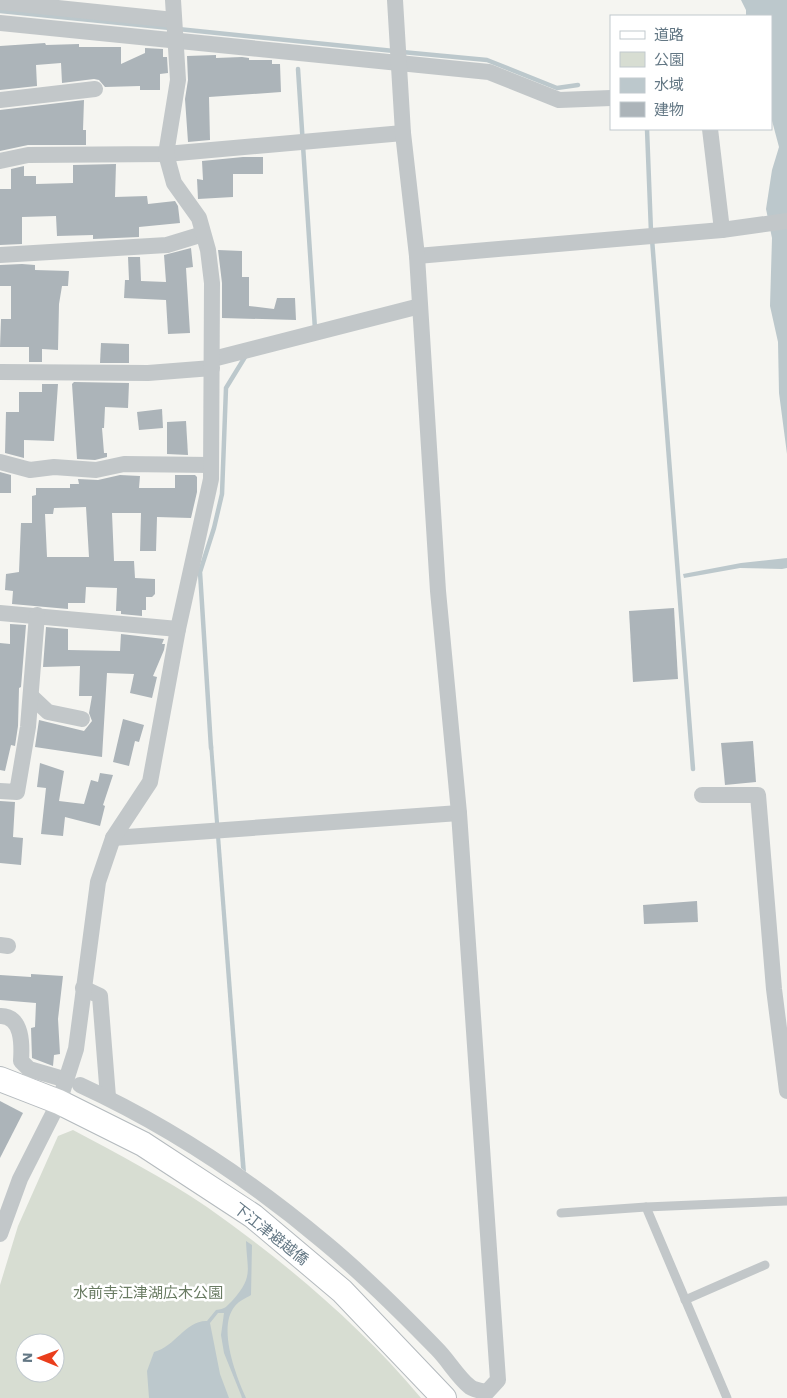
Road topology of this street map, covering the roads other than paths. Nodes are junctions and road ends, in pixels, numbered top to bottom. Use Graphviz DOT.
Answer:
graph roads {
  1 [pos="173,0"];
  2 [pos="395,0"];
  3 [pos="0,2"];
  4 [pos="87,5"];
  5 [pos="174,20"];
  6 [pos="0,23"];
  7 [pos="176,42"];
  8 [pos="398,64"];
  9 [pos="95,89"];
  10 [pos="610,98"];
  11 [pos="0,100"];
  12 [pos="710,130"];
  13 [pos="403,133"];
  14 [pos="166,154"];
  15 [pos="0,161"];
  16 [pos="787,221"];
  17 [pos="722,230"];
  18 [pos="203,234"];
  19 [pos="0,255"];
  20 [pos="417,256"];
  21 [pos="420,306"];
  22 [pos="212,364"];
  23 [pos="0,372"];
  24 [pos="0,462"];
  25 [pos="211,465"];
  26 [pos="0,613"];
  27 [pos="37,616"];
  28 [pos="178,628"];
  29 [pos="31,696"];
  30 [pos="82,719"];
  31 [pos="0,791"];
  32 [pos="702,795"];
  33 [pos="459,813"];
  34 [pos="113,838"];
  35 [pos="82,988"];
  36 [pos="0,1016"];
  37 [pos="60,1078"];
  38 [pos="0,1079"];
  39 [pos="80,1085"];
  40 [pos="787,1091"];
  41 [pos="108,1097"];
  42 [pos="64,1104"];
  43 [pos="787,1201"];
  44 [pos="646,1207"];
  45 [pos="561,1213"];
  46 [pos="0,1234"];
  47 [pos="765,1266"];
  48 [pos="685,1300"];
  49 [pos="444,1398"];
  50 [pos="727,1398"];
  1 -- 5 [label="street"];
  2 -- 8 [label="street"];
  3 -- 4 [label="street"];
  4 -- 5 [label="street"];
  5 -- 7 [label="street"];
  6 -- 7 [label="street"];
  7 -- 8 [label="street"];
  7 -- 14 [label="street"];
  8 -- 10 [label="street"];
  8 -- 13 [label="street"];
  9 -- 11 [label="street"];
  12 -- 17 [label="street"];
  13 -- 14 [label="street"];
  13 -- 20 [label="street"];
  14 -- 15 [label="street"];
  14 -- 18 [label="street"];
  16 -- 17 [label="street"];
  17 -- 20 [label="street"];
  18 -- 19 [label="street"];
  18 -- 22 [label="street"];
  20 -- 21 [label="street"];
  21 -- 22 [label="street"];
  21 -- 33 [label="street"];
  22 -- 23 [label="street"];
  22 -- 25 [label="street"];
  24 -- 25 [label="street"];
  25 -- 28 [label="street"];
  26 -- 27 [label="street"];
  27 -- 28 [label="street"];
  27 -- 29 [label="street"];
  28 -- 34 [label="street"];
  29 -- 30 [label="street"];
  29 -- 31 [label="street"];
  32 -- 40 [label="street"];
  33 -- 34 [label="street"];
  33 -- 41 [label="street"];
  34 -- 35 [label="street"];
  35 -- 41 [label="street"];
  35 -- 42 [label="street"];
  36 -- 37 [label="street"];
  38 -- 42 [label="street, 下江津避越僑"];
  39 -- 41 [label="street"];
  42 -- 46 [label="street"];
  42 -- 49 [label="street, 下江津避越僑"];
  43 -- 44 [label="lane"];
  44 -- 45 [label="lane"];
  44 -- 48 [label="lane"];
  47 -- 48 [label="lane"];
  48 -- 50 [label="lane"];
}
